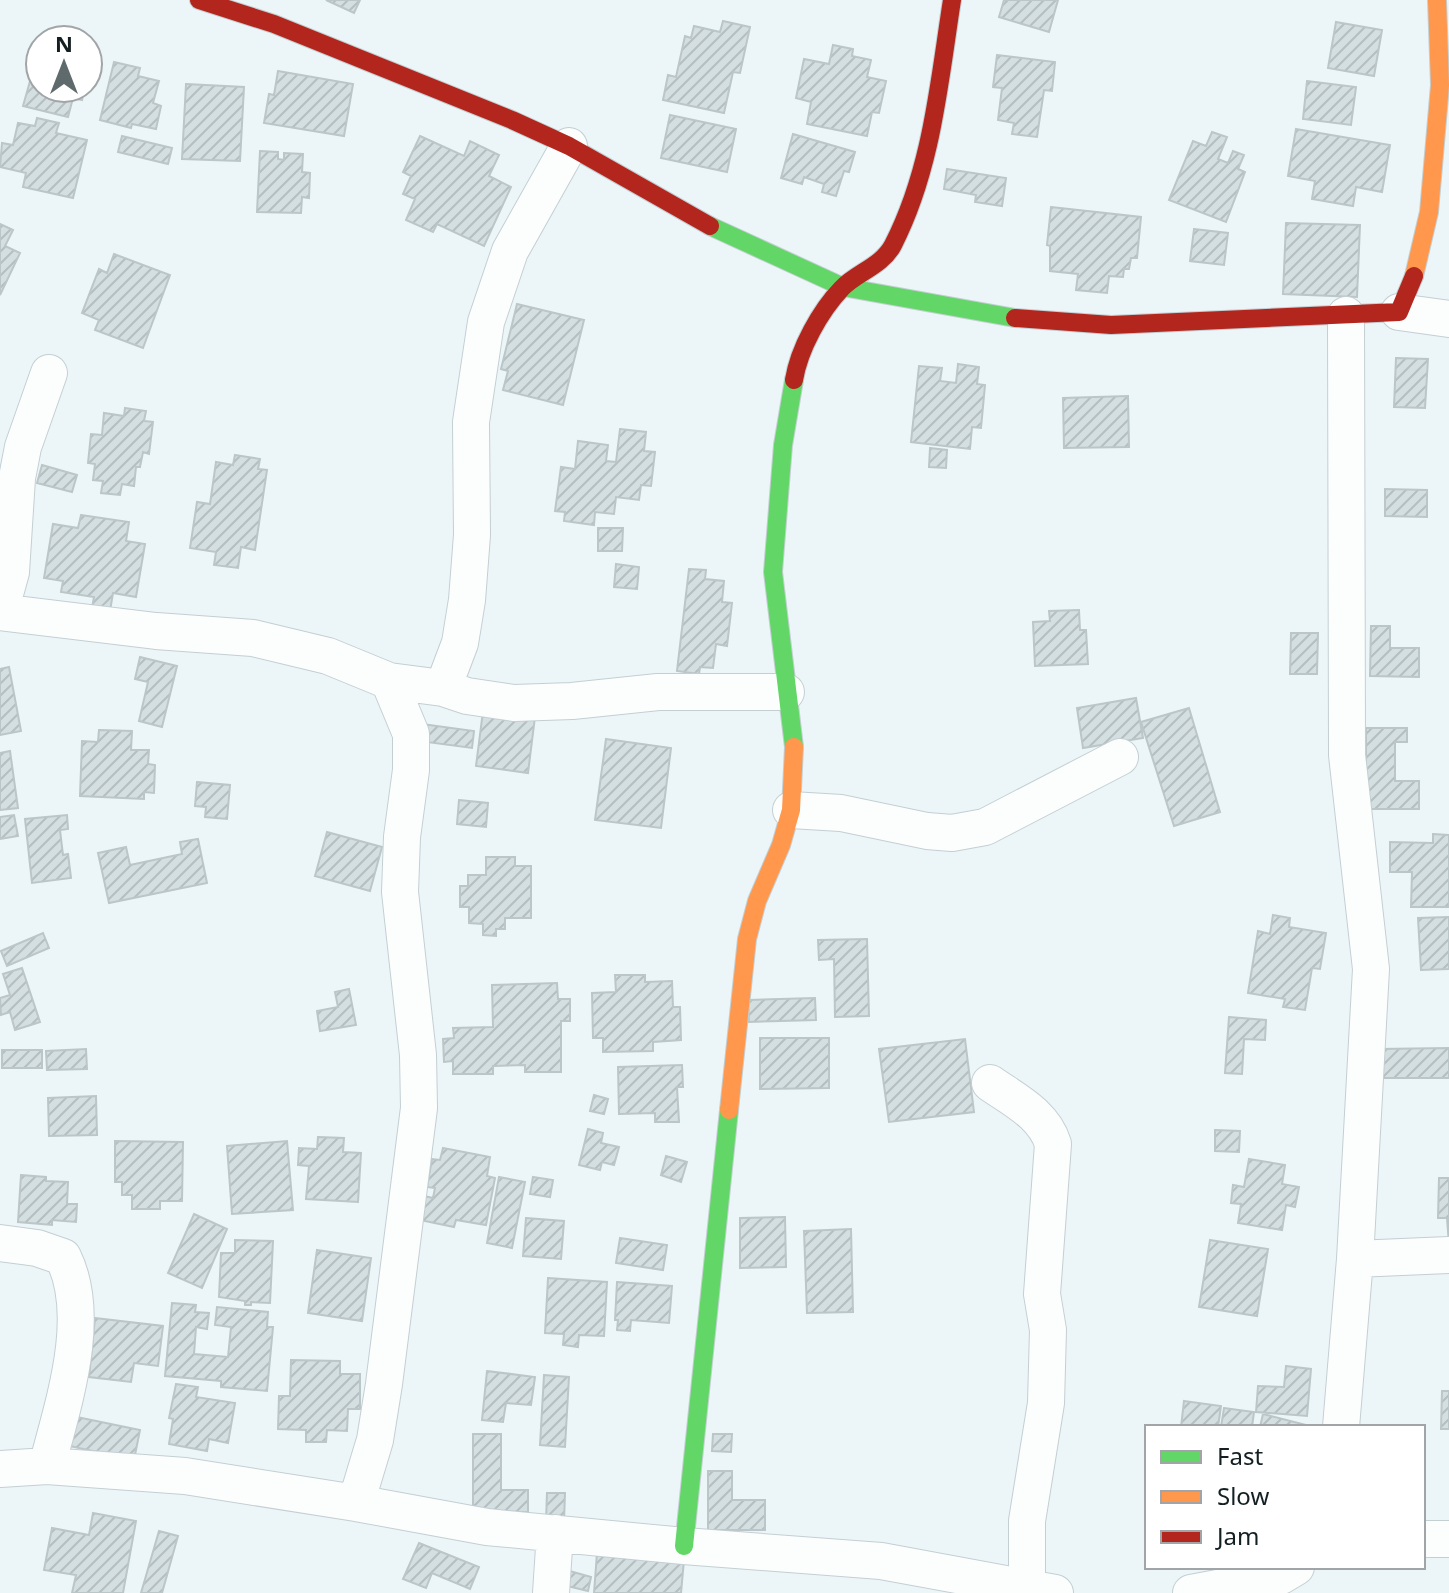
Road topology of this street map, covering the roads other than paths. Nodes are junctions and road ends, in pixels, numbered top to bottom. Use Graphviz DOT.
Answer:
graph roads {
  1 [pos="199,0"];
  2 [pos="952,0"];
  3 [pos="1437,0"];
  4 [pos="569,146"];
  5 [pos="843,287"];
  6 [pos="1399,312"];
  7 [pos="1346,315"];
  8 [pos="1449,319"];
  9 [pos="49,373"];
  10 [pos="389,681"];
  11 [pos="443,688"];
  12 [pos="786,692"];
  13 [pos="1120,757"];
  14 [pos="791,810"];
  15 [pos="990,1083"];
  16 [pos="0,1243"];
  17 [pos="1449,1255"];
  18 [pos="1355,1259"];
  19 [pos="1341,1425"];
  20 [pos="47,1466"];
  21 [pos="0,1469"];
  22 [pos="356,1503"];
  23 [pos="555,1533"];
  24 [pos="1425,1539"];
  25 [pos="1449,1539"];
  26 [pos="684,1546"];
  27 [pos="1293,1569"];
  28 [pos="1041,1590"];
  29 [pos="551,1593"];
  30 [pos="1191,1593"];
  1 -- 4 [label="street"];
  2 -- 5 [label="street"];
  3 -- 6 [label="street"];
  4 -- 5 [label="street"];
  4 -- 11 [label="street"];
  5 -- 7 [label="street"];
  5 -- 12 [label="street"];
  6 -- 7 [label="street"];
  6 -- 8 [label="street"];
  7 -- 18 [label="street"];
  9 -- 10 [label="street"];
  10 -- 11 [label="street"];
  10 -- 22 [label="street"];
  11 -- 12 [label="street"];
  12 -- 14 [label="street"];
  13 -- 14 [label="street"];
  14 -- 26 [label="street"];
  15 -- 28 [label="street"];
  16 -- 20 [label="street"];
  17 -- 18 [label="street"];
  18 -- 19 [label="street"];
  20 -- 21 [label="street"];
  20 -- 22 [label="street"];
  22 -- 23 [label="street"];
  23 -- 26 [label="street"];
  23 -- 29 [label="street"];
  24 -- 25 [label="street"];
  26 -- 28 [label="street"];
  27 -- 30 [label="street"];
}
